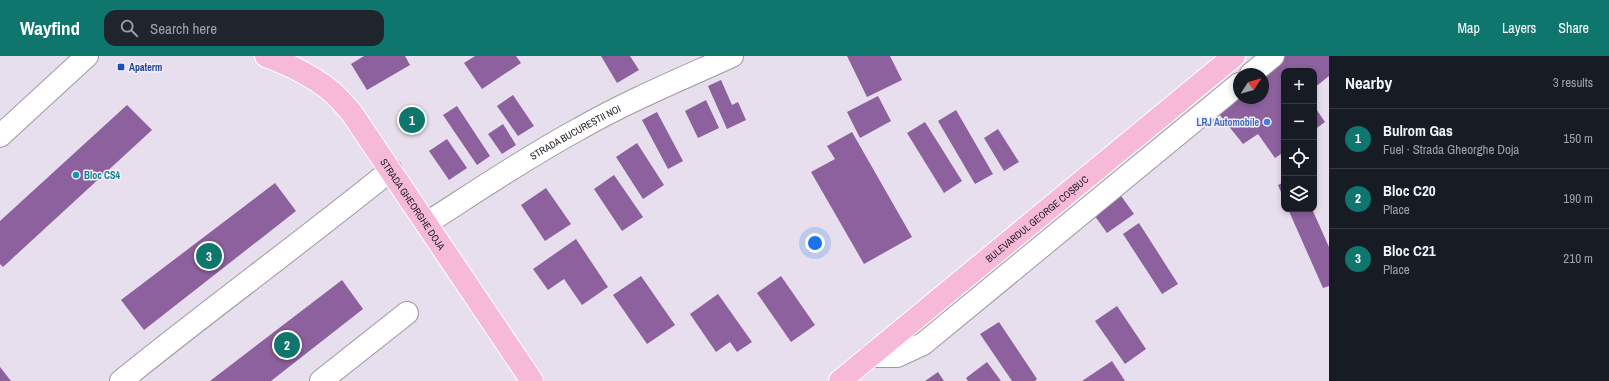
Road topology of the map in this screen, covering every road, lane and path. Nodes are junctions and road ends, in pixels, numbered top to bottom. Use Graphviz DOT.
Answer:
graph roads {
  1 [pos="87,56"];
  2 [pos="266,56"];
  3 [pos="732,56"];
  4 [pos="1234,56"];
  5 [pos="1273,56"];
  6 [pos="1258,68"];
  7 [pos="1233,89"];
  8 [pos="0,136"];
  9 [pos="1099,168"];
  10 [pos="391,170"];
  11 [pos="1114,187"];
  12 [pos="427,223"];
  13 [pos="407,313"];
  14 [pos="870,356"];
  15 [pos="122,381"];
  16 [pos="321,381"];
  17 [pos="532,381"];
  18 [pos="840,381"];
  1 -- 8 [label="street"];
  2 -- 10 [label="main road, STRADA GHEORGHE DOJA"];
  3 -- 12 [label="street, STRADA BUCUREȘTII NOI"];
  4 -- 9 [label="main road, BULEVARDUL GEORGE COȘBUC"];
  5 -- 6 [label="street"];
  7 -- 11 [label="street"];
  9 -- 11 [label="street"];
  9 -- 14 [label="main road, BULEVARDUL GEORGE COȘBUC"];
  10 -- 12 [label="main road, STRADA GHEORGHE DOJA"];
  10 -- 15 [label="street"];
  11 -- 14 [label="street"];
  12 -- 17 [label="main road, STRADA GHEORGHE DOJA"];
  13 -- 16 [label="street"];
  14 -- 18 [label="main road, BULEVARDUL GEORGE COȘBUC"];
}
